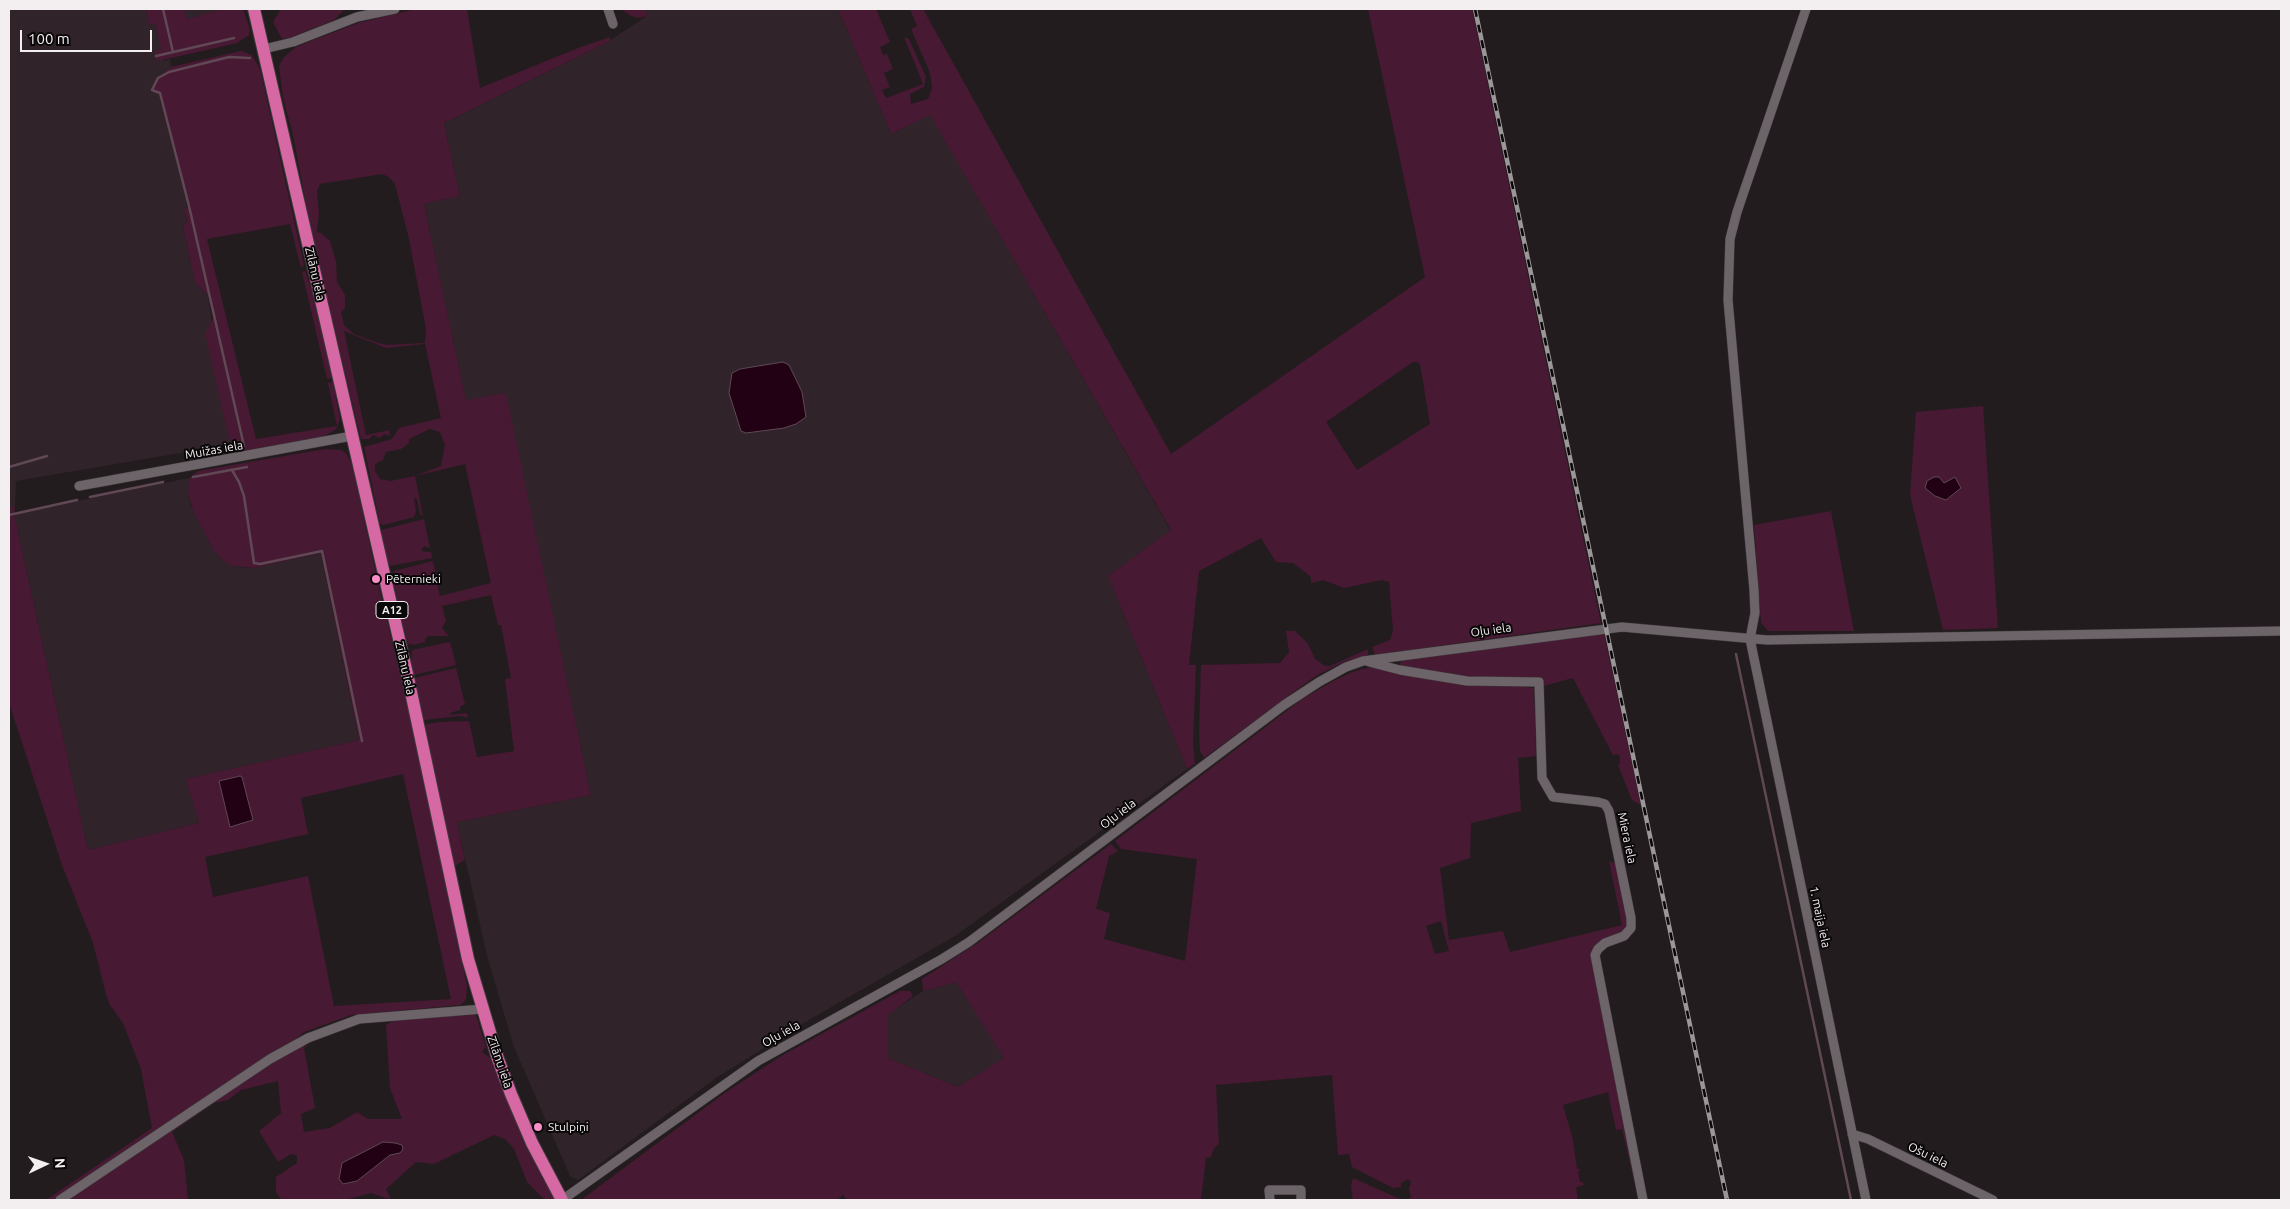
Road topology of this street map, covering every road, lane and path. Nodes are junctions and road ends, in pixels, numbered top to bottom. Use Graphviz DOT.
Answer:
graph roads {
  1 [pos="254,9"];
  2 [pos="395,9"];
  3 [pos="608,9"];
  4 [pos="1806,9"];
  5 [pos="356,13"];
  6 [pos="613,24"];
  7 [pos="264,49"];
  8 [pos="352,436"];
  9 [pos="79,486"];
  10 [pos="2281,631"];
  11 [pos="1750,639"];
  12 [pos="1363,661"];
  13 [pos="482,1009"];
  14 [pos="1852,1134"];
  15 [pos="60,1200"];
  16 [pos="562,1200"];
  17 [pos="1270,1200"];
  18 [pos="1301,1200"];
  19 [pos="1643,1200"];
  20 [pos="1866,1200"];
  21 [pos="1993,1200"];
  1 -- 7 [label="highway, Zīlānu iela / A12"];
  2 -- 5 [label="street"];
  3 -- 6 [label="street"];
  4 -- 11 [label="street"];
  5 -- 7 [label="street"];
  7 -- 8 [label="highway, Zīlānu iela / A12"];
  8 -- 9 [label="street, Muižas iela"];
  8 -- 13 [label="highway, Zīlānu iela / A12"];
  10 -- 11 [label="street, Oļu iela"];
  11 -- 12 [label="street, Oļu iela"];
  11 -- 14 [label="street, 1. maija iela"];
  12 -- 16 [label="street, Oļu iela"];
  12 -- 19 [label="street, Miera iela"];
  13 -- 15 [label="street"];
  13 -- 16 [label="highway, Zīlānu iela / A12"];
  14 -- 20 [label="street, 1. maija iela"];
  14 -- 21 [label="street, Ošu iela"];
  17 -- 18 [label="street"];
}
